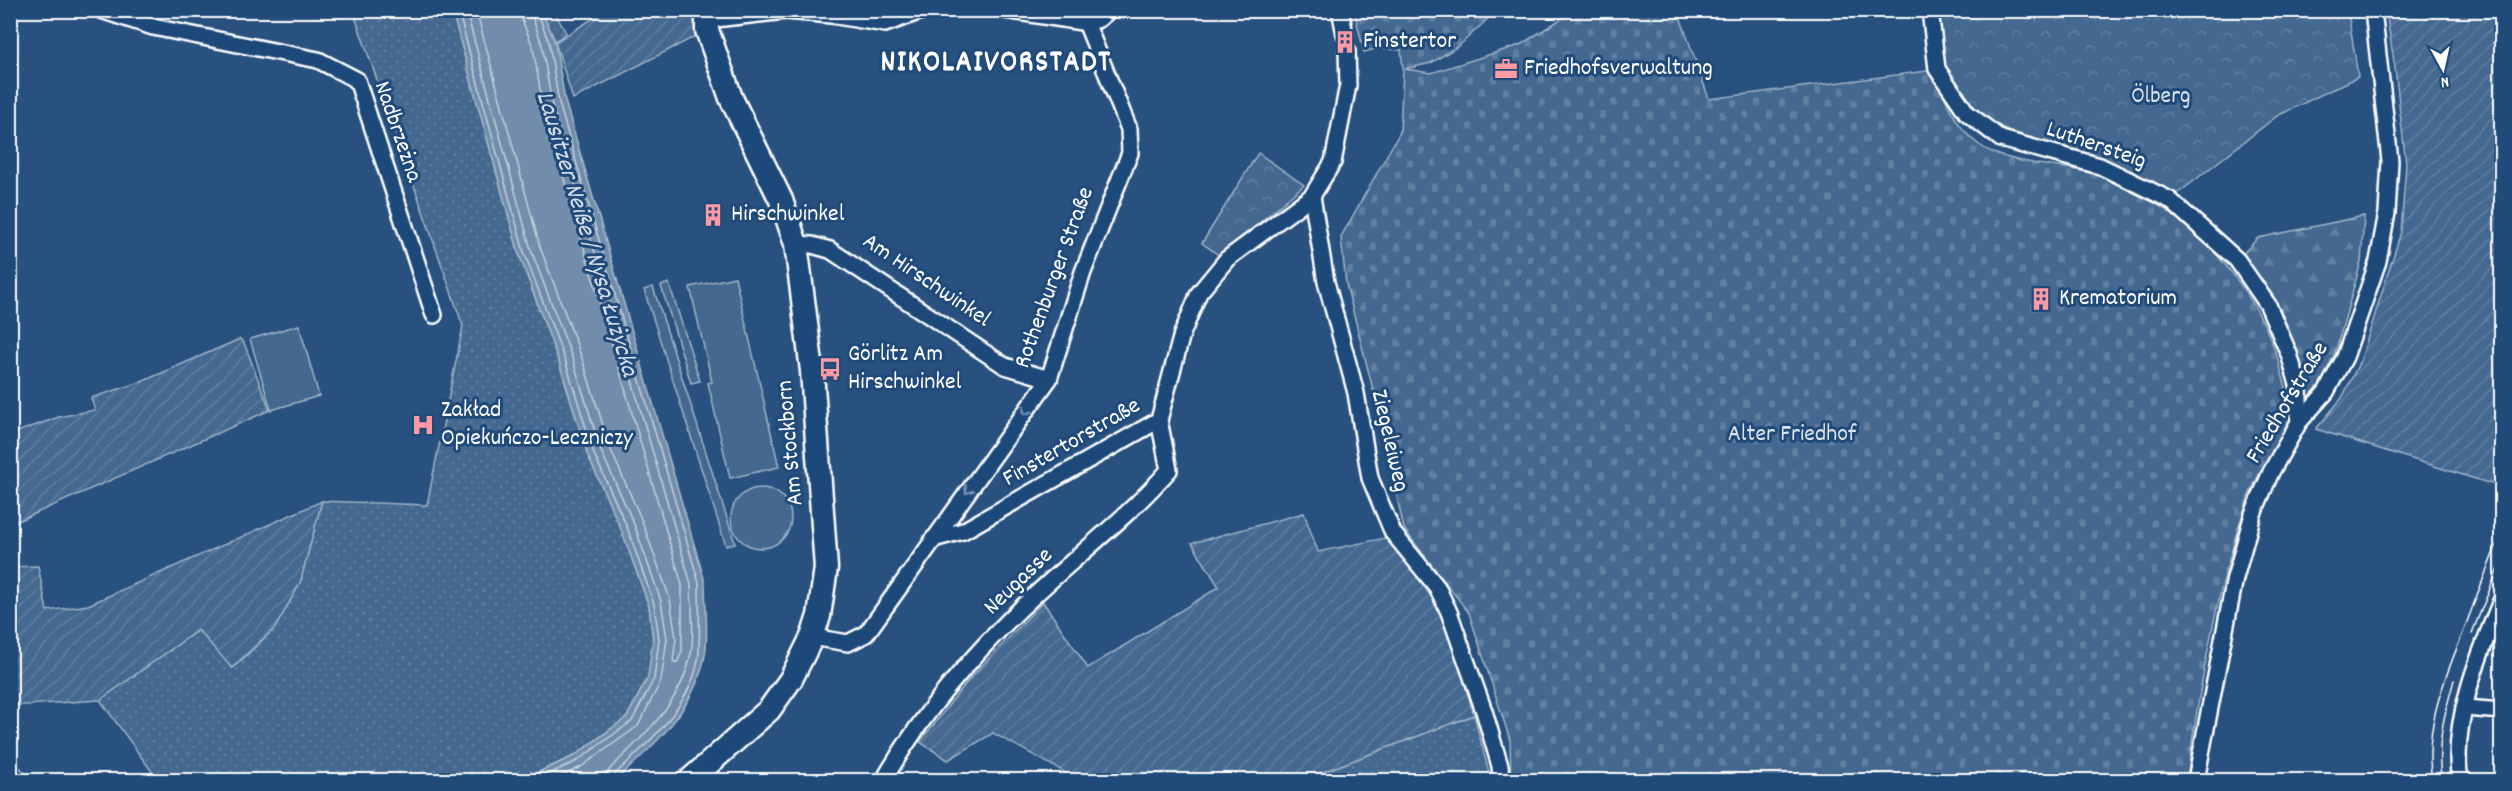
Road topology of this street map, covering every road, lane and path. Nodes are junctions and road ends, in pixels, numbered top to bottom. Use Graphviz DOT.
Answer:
graph roads {
  1 [pos="101,10"];
  2 [pos="924,10"];
  3 [pos="1005,10"];
  4 [pos="1109,10"];
  5 [pos="1340,10"];
  6 [pos="1930,10"];
  7 [pos="2373,10"];
  8 [pos="706,15"];
  9 [pos="1084,17"];
  10 [pos="1312,196"];
  11 [pos="796,244"];
  12 [pos="434,315"];
  13 [pos="1049,380"];
  14 [pos="1160,420"];
  15 [pos="2299,422"];
  16 [pos="933,539"];
  17 [pos="2502,599"];
  18 [pos="812,637"];
  19 [pos="2465,708"];
  20 [pos="2502,711"];
  21 [pos="690,780"];
  22 [pos="884,780"];
  23 [pos="1501,780"];
  24 [pos="2196,780"];
  25 [pos="2460,780"];
  1 -- 12 [label="street, Nadbrzeżna"];
  2 -- 8 [label="street"];
  3 -- 9 [label="street"];
  4 -- 9 [label="street"];
  5 -- 10 [label="street, Finstertorstraße"];
  6 -- 15 [label="street, Luthersteig"];
  7 -- 15 [label="street, Friedhofstraße"];
  8 -- 11 [label="street"];
  9 -- 13 [label="street, Rothenburger Straße"];
  10 -- 14 [label="street, Finstertorstraße"];
  10 -- 23 [label="street, Ziegeleiweg"];
  11 -- 13 [label="street, Am Hirschwinkel"];
  11 -- 18 [label="street, Am Stockborn"];
  13 -- 16 [label="street, Rothenburger Straße, one-way"];
  14 -- 16 [label="street, Finstertorstraße"];
  14 -- 22 [label="street, Neugasse"];
  15 -- 24 [label="street, Friedhofstraße"];
  16 -- 18 [label="street"];
  17 -- 19 [label="street"];
  18 -- 21 [label="street"];
  19 -- 20 [label="street"];
  19 -- 25 [label="street"];
}
